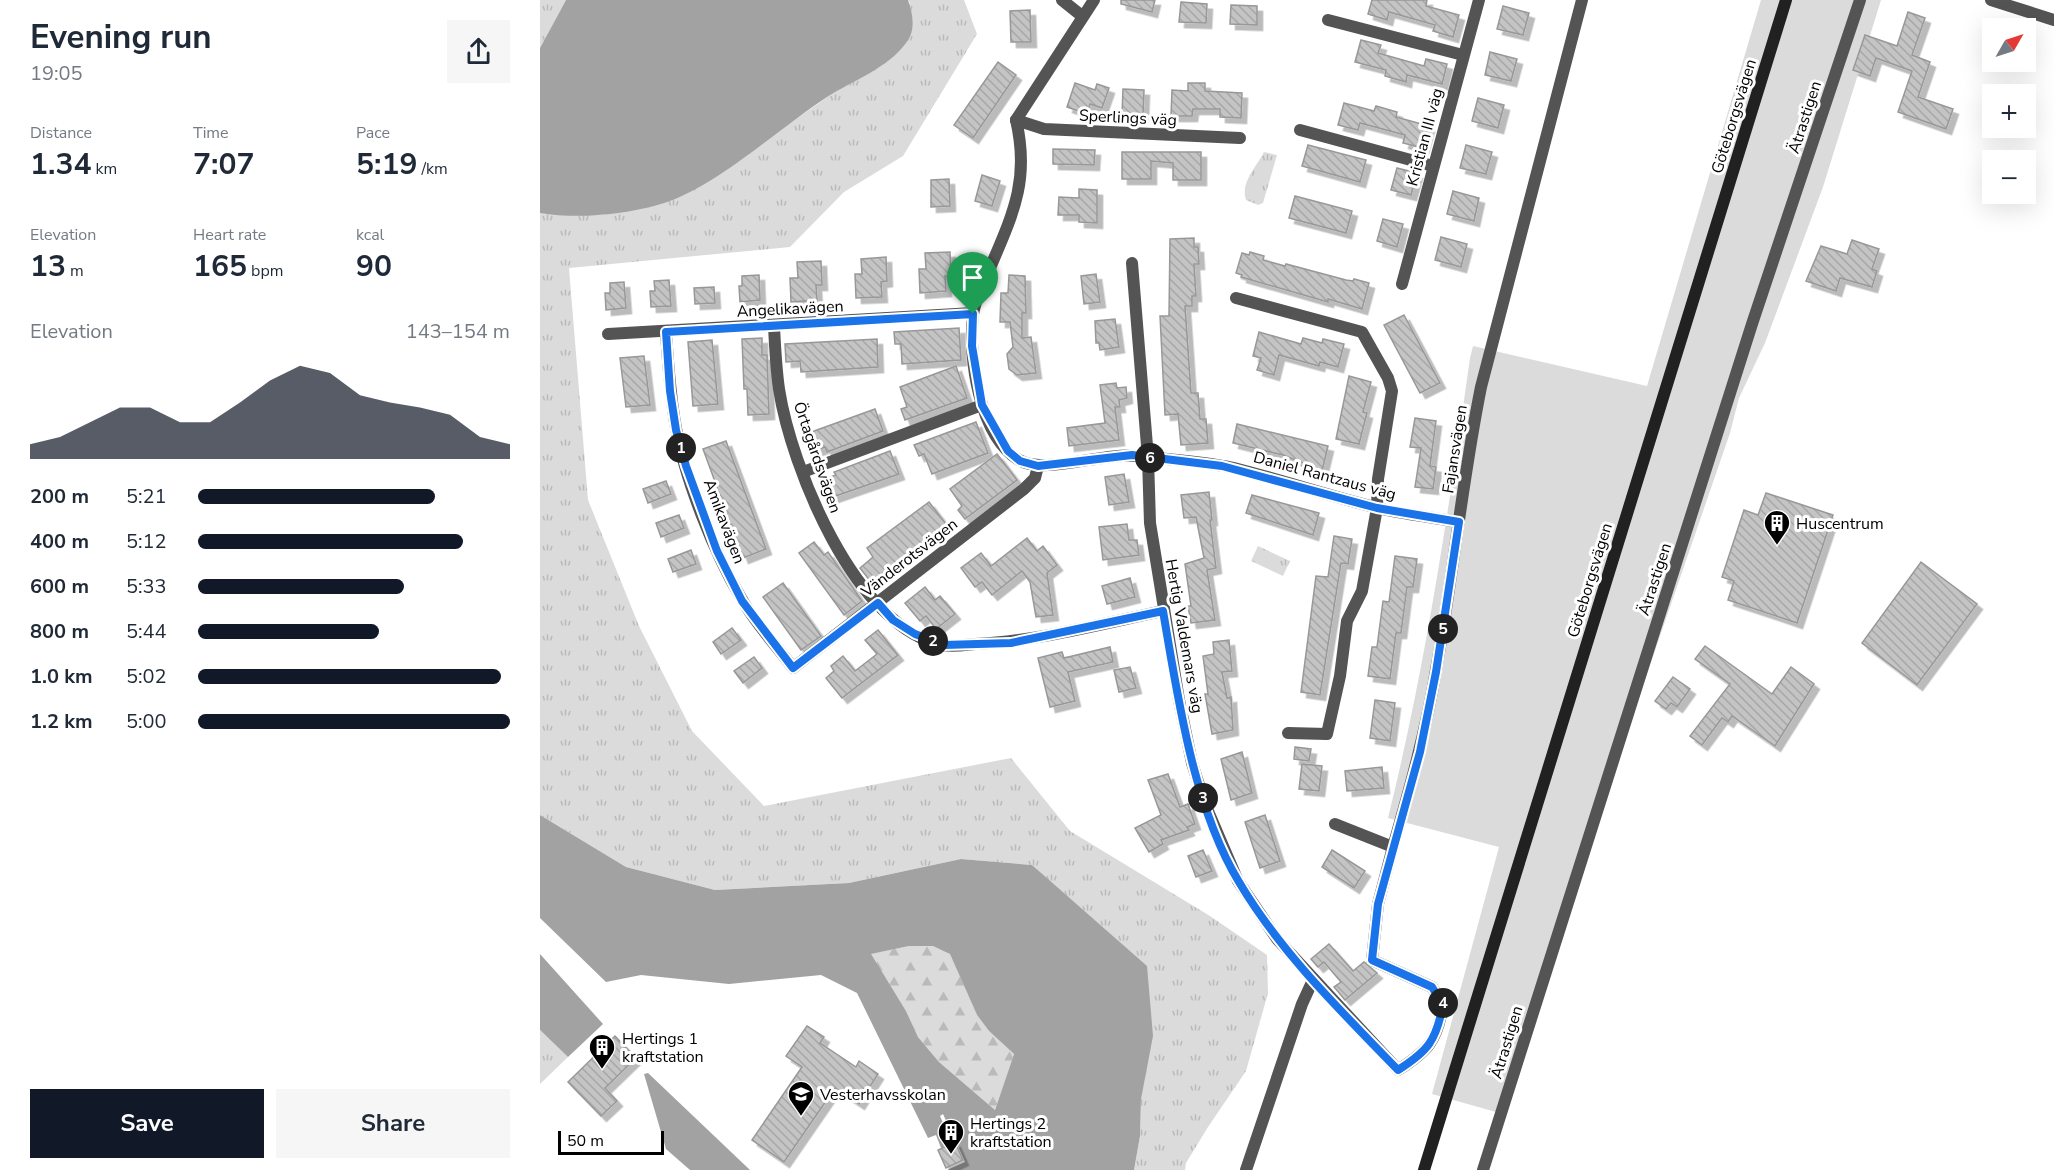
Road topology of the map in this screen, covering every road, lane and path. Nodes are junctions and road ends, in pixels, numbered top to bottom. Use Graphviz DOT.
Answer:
graph roads {
  1 [pos="1062,0"];
  2 [pos="1094,0"];
  3 [pos="1479,0"];
  4 [pos="1582,0"];
  5 [pos="1786,0"];
  6 [pos="1860,0"];
  7 [pos="1991,0"];
  8 [pos="1082,16"];
  9 [pos="1328,20"];
  10 [pos="2054,20"];
  11 [pos="1464,55"];
  12 [pos="1016,120"];
  13 [pos="1300,130"];
  14 [pos="1240,138"];
  15 [pos="1433,166"];
  16 [pos="1132,263"];
  17 [pos="1402,284"];
  18 [pos="1236,298"];
  19 [pos="973,314"];
  20 [pos="774,326"];
  21 [pos="666,332"];
  22 [pos="608,334"];
  23 [pos="982,405"];
  24 [pos="1148,458"];
  25 [pos="1038,466"];
  26 [pos="803,472"];
  27 [pos="1377,508"];
  28 [pos="1459,522"];
  29 [pos="878,603"];
  30 [pos="1163,611"];
  31 [pos="793,668"];
  32 [pos="1288,733"];
  33 [pos="1335,824"];
  34 [pos="1393,847"];
  35 [pos="1312,980"];
  36 [pos="1398,1070"];
  37 [pos="1246,1170"];
  38 [pos="1424,1170"];
  39 [pos="1484,1170"];
  1 -- 8 [label="street"];
  2 -- 8 [label="street"];
  3 -- 11 [label="street, Kristian III väg"];
  4 -- 28 [label="street, Fajansvägen"];
  5 -- 38 [label="main road, Göteborgsvägen"];
  6 -- 39 [label="street, Ätrastigen"];
  7 -- 10 [label="street"];
  8 -- 12 [label="street"];
  9 -- 11 [label="street"];
  11 -- 15 [label="street, Kristian III väg"];
  12 -- 14 [label="street, Sperlings väg"];
  12 -- 19 [label="street"];
  13 -- 15 [label="street"];
  15 -- 17 [label="street, Kristian III väg"];
  16 -- 24 [label="street, Hertig Valdemars väg"];
  18 -- 27 [label="street"];
  19 -- 20 [label="street, Angelikavägen"];
  19 -- 23 [label="street"];
  20 -- 21 [label="street, Angelikavägen"];
  20 -- 26 [label="street, Örtagårdsvägen"];
  21 -- 22 [label="street, Angelikavägen"];
  21 -- 31 [label="street, Amikavägen"];
  23 -- 25 [label="street"];
  23 -- 26 [label="street"];
  24 -- 25 [label="street, Daniel Rantzaus väg"];
  24 -- 27 [label="street, Daniel Rantzaus väg"];
  24 -- 30 [label="street, Hertig Valdemars väg"];
  25 -- 29 [label="street, Vänderotsvägen"];
  26 -- 29 [label="street, Örtagårdsvägen"];
  27 -- 28 [label="street, Daniel Rantzaus väg"];
  27 -- 32 [label="street"];
  28 -- 34 [label="street, Fajansvägen"];
  29 -- 30 [label="street, Örtagårdsvägen"];
  29 -- 31 [label="street, Vänderotsvägen"];
  30 -- 35 [label="street, Hertig Valdemars väg"];
  33 -- 34 [label="street"];
  34 -- 36 [label="street, Fajansvägen"];
  35 -- 36 [label="street, Hertig Valdemars väg"];
  35 -- 37 [label="street"];
}
